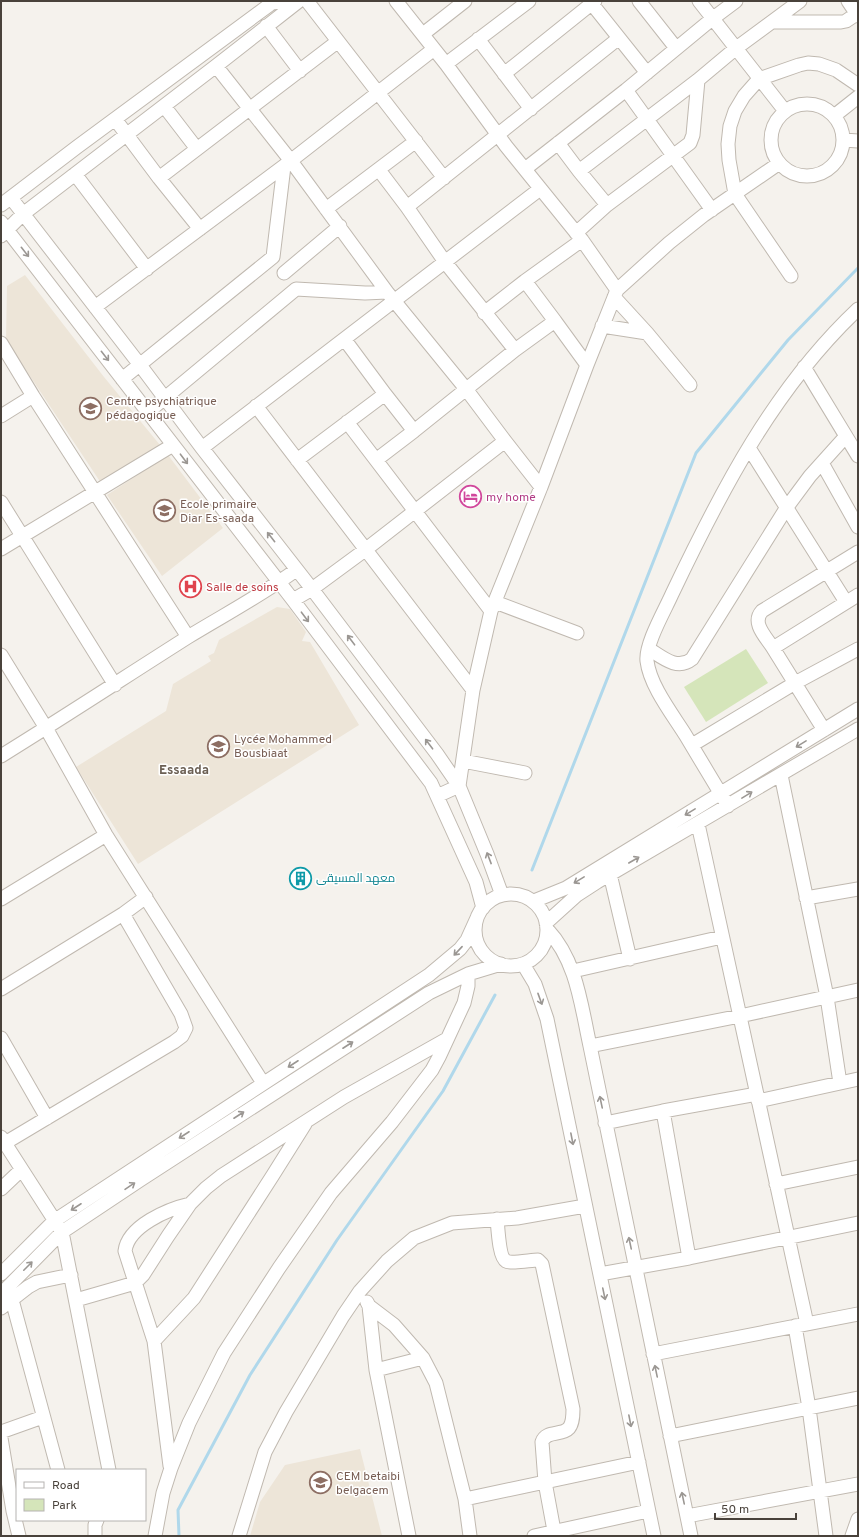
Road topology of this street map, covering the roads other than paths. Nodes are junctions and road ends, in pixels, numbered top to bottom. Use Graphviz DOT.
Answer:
graph roads {
  1 [pos="307,1"];
  2 [pos="396,1"];
  3 [pos="465,1"];
  4 [pos="529,1"];
  5 [pos="639,1"];
  6 [pos="699,1"];
  7 [pos="736,1"];
  8 [pos="800,1"];
  9 [pos="848,1"];
  10 [pos="593,2"];
  11 [pos="295,4"];
  12 [pos="451,5"];
  13 [pos="858,14"];
  14 [pos="712,19"];
  15 [pos="772,22"];
  16 [pos="266,26"];
  17 [pos="423,34"];
  18 [pos="619,38"];
  19 [pos="478,39"];
  20 [pos="338,42"];
  21 [pos="676,48"];
  22 [pos="434,49"];
  23 [pos="735,49"];
  24 [pos="446,64"];
  25 [pos="216,66"];
  26 [pos="300,72"];
  27 [pos="647,73"];
  28 [pos="504,74"];
  29 [pos="759,79"];
  30 [pos="698,80"];
  31 [pos="858,85"];
  32 [pos="626,90"];
  33 [pos="379,93"];
  34 [pos="858,97"];
  35 [pos="164,106"];
  36 [pos="250,109"];
  37 [pos="531,109"];
  38 [pos="785,111"];
  39 [pos="834,116"];
  40 [pos="115,119"];
  41 [pos="646,119"];
  42 [pos="128,134"];
  43 [pos="498,134"];
  44 [pos="844,140"];
  45 [pos="416,141"];
  46 [pos="858,141"];
  47 [pos="558,143"];
  48 [pos="197,149"];
  49 [pos="673,157"];
  50 [pos="287,163"];
  51 [pos="778,164"];
  52 [pos="525,169"];
  53 [pos="379,170"];
  54 [pos="579,171"];
  55 [pos="74,174"];
  56 [pos="159,178"];
  57 [pos="444,178"];
  58 [pos="540,189"];
  59 [pos="735,194"];
  60 [pos="6,201"];
  61 [pos="607,205"];
  62 [pos="407,207"];
  63 [pos="326,209"];
  64 [pos="712,210"];
  65 [pos="23,214"];
  66 [pos="340,226"];
  67 [pos="3,229"];
  68 [pos="200,229"];
  69 [pos="579,237"];
  70 [pos="273,257"];
  71 [pos="445,262"];
  72 [pos="147,269"];
  73 [pos="284,273"];
  74 [pos="791,276"];
  75 [pos="525,281"];
  76 [pos="296,288"];
  77 [pos="615,293"];
  78 [pos="391,296"];
  79 [pos="95,307"];
  80 [pos="858,309"];
  81 [pos="484,313"];
  82 [pos="555,321"];
  83 [pos="602,326"];
  84 [pos="647,333"];
  85 [pos="345,340"];
  86 [pos="1,343"];
  87 [pos="514,350"];
  88 [pos="140,365"];
  89 [pos="587,365"];
  90 [pos="804,367"];
  91 [pos="122,378"];
  92 [pos="690,385"];
  93 [pos="466,389"];
  94 [pos="385,394"];
  95 [pos="33,396"];
  96 [pos="165,398"];
  97 [pos="256,406"];
  98 [pos="148,412"];
  99 [pos="1,416"];
  100 [pos="347,422"];
  101 [pos="414,431"];
  102 [pos="846,436"];
  103 [pos="505,442"];
  104 [pos="173,445"];
  105 [pos="202,448"];
  106 [pos="749,448"];
  107 [pos="858,456"];
  108 [pos="297,460"];
  109 [pos="376,460"];
  110 [pos="822,462"];
  111 [pos="541,487"];
  112 [pos="94,492"];
  113 [pos="1,502"];
  114 [pos="787,507"];
  115 [pos="414,510"];
  116 [pos="858,527"];
  117 [pos="22,535"];
  118 [pos="1,549"];
  119 [pos="365,550"];
  120 [pos="858,552"];
  121 [pos="296,570"];
  122 [pos="828,572"];
  123 [pos="279,582"];
  124 [pos="312,589"];
  125 [pos="858,595"];
  126 [pos="293,600"];
  127 [pos="846,602"];
  128 [pos="493,606"];
  129 [pos="577,633"];
  130 [pos="188,637"];
  131 [pos="773,648"];
  132 [pos="649,649"];
  133 [pos="858,649"];
  134 [pos="1,655"];
  135 [pos="796,683"];
  136 [pos="115,685"];
  137 [pos="473,690"];
  138 [pos="858,709"];
  139 [pos="46,728"];
  140 [pos="858,729"];
  141 [pos="824,730"];
  142 [pos="692,745"];
  143 [pos="1,756"];
  144 [pos="463,761"];
  145 [pos="525,773"];
  146 [pos="781,775"];
  147 [pos="459,786"];
  148 [pos="721,794"];
  149 [pos="437,796"];
  150 [pos="728,806"];
  151 [pos="698,824"];
  152 [pos="106,835"];
  153 [pos="610,874"];
  154 [pos="858,888"];
  155 [pos="502,895"];
  156 [pos="146,897"];
  157 [pos="806,898"];
  158 [pos="1,899"];
  159 [pos="534,902"];
  160 [pos="480,912"];
  161 [pos="123,914"];
  162 [pos="547,926"];
  163 [pos="722,937"];
  164 [pos="630,958"];
  165 [pos="501,964"];
  166 [pos="523,964"];
  167 [pos="573,971"];
  168 [pos="468,974"];
  169 [pos="1,989"];
  170 [pos="858,990"];
  171 [pos="827,997"];
  172 [pos="740,1016"];
  173 [pos="1,1038"];
  174 [pos="447,1040"];
  175 [pos="590,1046"];
  176 [pos="858,1079"];
  177 [pos="263,1083"];
  178 [pos="840,1083"];
  179 [pos="757,1097"];
  180 [pos="663,1111"];
  181 [pos="47,1118"];
  182 [pos="306,1121"];
  183 [pos="605,1122"];
  184 [pos="3,1140"];
  185 [pos="858,1167"];
  186 [pos="21,1170"];
  187 [pos="776,1184"];
  188 [pos="1,1189"];
  189 [pos="190,1204"];
  190 [pos="585,1206"];
  191 [pos="497,1219"];
  192 [pos="54,1221"];
  193 [pos="858,1223"];
  194 [pos="62,1232"];
  195 [pos="788,1237"];
  196 [pos="689,1258"];
  197 [pos="635,1268"];
  198 [pos="1,1274"];
  199 [pos="600,1274"];
  200 [pos="71,1276"];
  201 [pos="135,1283"];
  202 [pos="360,1291"];
  203 [pos="6,1297"];
  204 [pos="76,1300"];
  205 [pos="369,1306"];
  206 [pos="1,1308"];
  207 [pos="858,1314"];
  208 [pos="801,1325"];
  209 [pos="154,1341"];
  210 [pos="653,1354"];
  211 [pos="423,1358"];
  212 [pos="376,1370"];
  213 [pos="858,1398"];
  214 [pos="809,1408"];
  215 [pos="43,1417"];
  216 [pos="1,1432"];
  217 [pos="670,1436"];
  218 [pos="1,1438"];
  219 [pos="638,1462"];
  220 [pos="171,1468"];
  221 [pos="58,1469"];
  222 [pos="109,1469"];
  223 [pos="545,1482"];
  224 [pos="858,1484"];
  225 [pos="820,1491"];
  226 [pos="465,1499"];
  227 [pos="648,1510"];
  228 [pos="687,1516"];
  229 [pos="858,1519"];
  230 [pos="555,1533"];
  231 [pos="19,1536"];
  232 [pos="155,1536"];
  233 [pos="239,1536"];
  234 [pos="409,1536"];
  235 [pos="470,1536"];
  236 [pos="534,1536"];
  237 [pos="654,1536"];
  238 [pos="691,1536"];
  239 [pos="826,1536"];
  240 [pos="852,1536"];
  1 -- 20 [label="street"];
  2 -- 17 [label="street"];
  3 -- 12 [label="street"];
  4 -- 19 [label="street"];
  5 -- 21 [label="street"];
  6 -- 14 [label="street"];
  7 -- 14 [label="street"];
  8 -- 15 [label="street"];
  9 -- 13 [label="street"];
  10 -- 18 [label="street"];
  10 -- 28 [label="street"];
  11 -- 16 [label="street"];
  11 -- 40 [label="street"];
  12 -- 17 [label="street"];
  13 -- 15 [label="street"];
  14 -- 21 [label="street"];
  14 -- 23 [label="street"];
  15 -- 23 [label="street"];
  16 -- 25 [label="street"];
  16 -- 26 [label="street"];
  17 -- 22 [label="street"];
  18 -- 27 [label="street"];
  18 -- 37 [label="street"];
  19 -- 24 [label="street"];
  19 -- 28 [label="street"];
  20 -- 26 [label="street"];
  20 -- 33 [label="street"];
  21 -- 27 [label="street"];
  22 -- 24 [label="street"];
  22 -- 33 [label="street"];
  23 -- 29 [label="street"];
  23 -- 30 [label="street"];
  24 -- 43 [label="street"];
  25 -- 35 [label="street"];
  25 -- 36 [label="street"];
  26 -- 36 [label="street"];
  27 -- 32 [label="street"];
  28 -- 37 [label="street"];
  29 -- 31 [label="street"];
  29 -- 38 [label="street"];
  29 -- 59 [label="street"];
  30 -- 41 [label="street"];
  30 -- 49 [label="street"];
  32 -- 41 [label="street"];
  32 -- 47 [label="street"];
  33 -- 45 [label="street"];
  33 -- 50 [label="street"];
  34 -- 39 [label="street"];
  35 -- 42 [label="street"];
  35 -- 48 [label="street"];
  36 -- 48 [label="street"];
  36 -- 50 [label="street"];
  37 -- 43 [label="street"];
  38 -- 39 [label="street"];
  38 -- 51 [label="street"];
  39 -- 44 [label="street"];
  40 -- 42 [label="street"];
  40 -- 60 [label="street"];
  41 -- 49 [label="street"];
  41 -- 54 [label="street"];
  42 -- 55 [label="street"];
  42 -- 56 [label="street"];
  43 -- 52 [label="street"];
  43 -- 57 [label="street"];
  44 -- 46 [label="street"];
  44 -- 51 [label="street"];
  45 -- 53 [label="street"];
  45 -- 57 [label="street"];
  47 -- 52 [label="street"];
  47 -- 54 [label="street"];
  48 -- 56 [label="street"];
  49 -- 61 [label="street"];
  49 -- 64 [label="street"];
  50 -- 63 [label="street"];
  50 -- 68 [label="street"];
  50 -- 70 [label="street"];
  51 -- 59 [label="street"];
  52 -- 58 [label="street"];
  53 -- 62 [label="street"];
  53 -- 63 [label="street"];
  54 -- 61 [label="street"];
  55 -- 65 [label="street"];
  55 -- 72 [label="street"];
  56 -- 68 [label="street"];
  57 -- 62 [label="street"];
  58 -- 69 [label="street"];
  58 -- 71 [label="street"];
  59 -- 64 [label="street"];
  59 -- 74 [label="street"];
  60 -- 65 [label="street"];
  61 -- 69 [label="street"];
  62 -- 71 [label="street"];
  63 -- 66 [label="street"];
  64 -- 77 [label="street"];
  65 -- 67 [label="street"];
  65 -- 79 [label="street"];
  66 -- 73 [label="street"];
  66 -- 78 [label="street"];
  67 -- 91 [label="street, one-way"];
  68 -- 72 [label="street"];
  69 -- 75 [label="street"];
  69 -- 77 [label="street"];
  70 -- 73 [label="street"];
  70 -- 88 [label="street"];
  71 -- 78 [label="street"];
  71 -- 81 [label="street"];
  72 -- 79 [label="street"];
  73 -- 76 [label="street"];
  75 -- 81 [label="street"];
  75 -- 82 [label="street"];
  76 -- 78 [label="street"];
  76 -- 96 [label="street"];
  77 -- 83 [label="street"];
  77 -- 84 [label="street"];
  78 -- 85 [label="street"];
  78 -- 93 [label="street"];
  79 -- 88 [label="street"];
  80 -- 90 [label="street"];
  81 -- 87 [label="street"];
  82 -- 87 [label="street"];
  82 -- 89 [label="street"];
  83 -- 84 [label="street"];
  83 -- 89 [label="street"];
  84 -- 92 [label="street"];
  85 -- 94 [label="street"];
  85 -- 97 [label="street"];
  86 -- 95 [label="street"];
  87 -- 93 [label="street"];
  88 -- 91 [label="street"];
  88 -- 96 [label="street"];
  89 -- 111 [label="street"];
  90 -- 102 [label="street"];
  90 -- 106 [label="street"];
  91 -- 98 [label="street"];
  93 -- 101 [label="street"];
  93 -- 103 [label="street"];
  94 -- 100 [label="street"];
  94 -- 101 [label="street"];
  95 -- 99 [label="street"];
  95 -- 112 [label="street"];
  96 -- 98 [label="street"];
  96 -- 105 [label="street"];
  97 -- 105 [label="street"];
  97 -- 108 [label="street"];
  98 -- 104 [label="street"];
  100 -- 108 [label="street"];
  100 -- 109 [label="street"];
  101 -- 109 [label="street"];
  102 -- 107 [label="street"];
  102 -- 110 [label="street"];
  103 -- 111 [label="street"];
  103 -- 115 [label="street"];
  104 -- 112 [label="street"];
  104 -- 123 [label="street, one-way"];
  121 -- 105 [label="street, one-way"];
  106 -- 114 [label="street"];
  106 -- 132 [label="street"];
  108 -- 119 [label="street"];
  109 -- 115 [label="street"];
  110 -- 114 [label="street"];
  110 -- 116 [label="street"];
  111 -- 128 [label="street"];
  112 -- 117 [label="street"];
  112 -- 130 [label="street"];
  113 -- 117 [label="street"];
  114 -- 122 [label="street"];
  114 -- 132 [label="street"];
  115 -- 119 [label="street"];
  115 -- 128 [label="street"];
  117 -- 118 [label="street"];
  117 -- 136 [label="street"];
  119 -- 124 [label="street"];
  119 -- 137 [label="street"];
  120 -- 122 [label="street"];
  121 -- 123 [label="street"];
  121 -- 124 [label="street"];
  122 -- 127 [label="street"];
  122 -- 131 [label="street"];
  123 -- 126 [label="street"];
  123 -- 130 [label="street"];
  124 -- 126 [label="street"];
  147 -- 124 [label="street, one-way"];
  125 -- 127 [label="street"];
  126 -- 149 [label="street, one-way"];
  127 -- 131 [label="street"];
  128 -- 129 [label="street"];
  128 -- 137 [label="street"];
  130 -- 136 [label="street"];
  131 -- 135 [label="street"];
  132 -- 142 [label="street"];
  133 -- 135 [label="street"];
  134 -- 139 [label="street"];
  135 -- 141 [label="street"];
  135 -- 142 [label="street"];
  136 -- 139 [label="street"];
  137 -- 144 [label="street"];
  138 -- 141 [label="street"];
  139 -- 143 [label="street"];
  139 -- 152 [label="street"];
  140 -- 146 [label="street"];
  141 -- 148 [label="street, one-way"];
  142 -- 148 [label="street"];
  144 -- 145 [label="street"];
  144 -- 147 [label="street"];
  150 -- 146 [label="street, one-way"];
  146 -- 157 [label="street"];
  147 -- 149 [label="street"];
  155 -- 147 [label="street, one-way"];
  148 -- 150 [label="street"];
  148 -- 159 [label="street, one-way"];
  149 -- 160 [label="street"];
  150 -- 151 [label="street"];
  153 -- 151 [label="street, one-way"];
  151 -- 163 [label="street"];
  152 -- 156 [label="street"];
  152 -- 158 [label="street"];
  153 -- 162 [label="street"];
  153 -- 164 [label="street"];
  154 -- 157 [label="street"];
  155 -- 159 [label="street"];
  155 -- 160 [label="street"];
  156 -- 161 [label="street"];
  156 -- 177 [label="street"];
  157 -- 171 [label="street"];
  159 -- 162 [label="street"];
  160 -- 165 [label="street"];
  160 -- 177 [label="street, one-way"];
  161 -- 169 [label="street"];
  161 -- 181 [label="street"];
  162 -- 166 [label="street"];
  162 -- 167 [label="street"];
  163 -- 164 [label="street"];
  163 -- 172 [label="street"];
  164 -- 167 [label="street"];
  165 -- 166 [label="street"];
  165 -- 168 [label="street"];
  166 -- 190 [label="street, one-way"];
  167 -- 175 [label="street"];
  168 -- 174 [label="street"];
  194 -- 168 [label="street, one-way"];
  170 -- 171 [label="street"];
  171 -- 172 [label="street"];
  171 -- 178 [label="street"];
  172 -- 175 [label="street"];
  172 -- 179 [label="street"];
  173 -- 181 [label="street"];
  174 -- 182 [label="street"];
  174 -- 220 [label="street"];
  183 -- 175 [label="street, one-way"];
  176 -- 178 [label="street"];
  177 -- 192 [label="street, one-way"];
  178 -- 179 [label="street"];
  179 -- 180 [label="street"];
  179 -- 187 [label="street"];
  180 -- 183 [label="street"];
  180 -- 196 [label="street"];
  181 -- 184 [label="street"];
  182 -- 189 [label="street"];
  182 -- 209 [label="street"];
  197 -- 183 [label="street, one-way"];
  184 -- 186 [label="street"];
  185 -- 187 [label="street"];
  186 -- 188 [label="street"];
  186 -- 192 [label="street"];
  187 -- 195 [label="street"];
  189 -- 201 [label="street"];
  189 -- 201 [label="street"];
  190 -- 191 [label="street"];
  190 -- 199 [label="street"];
  191 -- 202 [label="street"];
  191 -- 223 [label="street"];
  192 -- 194 [label="street"];
  192 -- 198 [label="street"];
  193 -- 195 [label="street"];
  194 -- 200 [label="street"];
  203 -- 194 [label="street, one-way"];
  195 -- 196 [label="street"];
  195 -- 208 [label="street"];
  196 -- 197 [label="street"];
  197 -- 199 [label="street"];
  197 -- 210 [label="street"];
  199 -- 219 [label="street, one-way"];
  200 -- 203 [label="street"];
  200 -- 204 [label="street"];
  201 -- 204 [label="street"];
  201 -- 209 [label="street"];
  202 -- 205 [label="street"];
  202 -- 233 [label="street"];
  203 -- 206 [label="street"];
  203 -- 215 [label="street"];
  204 -- 222 [label="street"];
  205 -- 211 [label="street"];
  205 -- 212 [label="street"];
  207 -- 208 [label="street"];
  208 -- 210 [label="street"];
  208 -- 214 [label="street"];
  209 -- 220 [label="street"];
  217 -- 210 [label="street, one-way"];
  211 -- 212 [label="street"];
  211 -- 226 [label="street"];
  212 -- 234 [label="street"];
  213 -- 214 [label="street"];
  214 -- 217 [label="street"];
  214 -- 225 [label="street"];
  215 -- 216 [label="street"];
  215 -- 221 [label="street"];
  228 -- 217 [label="street, one-way"];
  218 -- 231 [label="street"];
  219 -- 223 [label="street"];
  219 -- 227 [label="street"];
  220 -- 232 [label="street"];
  223 -- 226 [label="street"];
  223 -- 230 [label="street"];
  224 -- 225 [label="street"];
  225 -- 228 [label="street"];
  225 -- 239 [label="street"];
  226 -- 235 [label="street"];
  227 -- 230 [label="street"];
  227 -- 237 [label="street"];
  228 -- 238 [label="street"];
  229 -- 240 [label="street"];
  230 -- 236 [label="street"];
}
